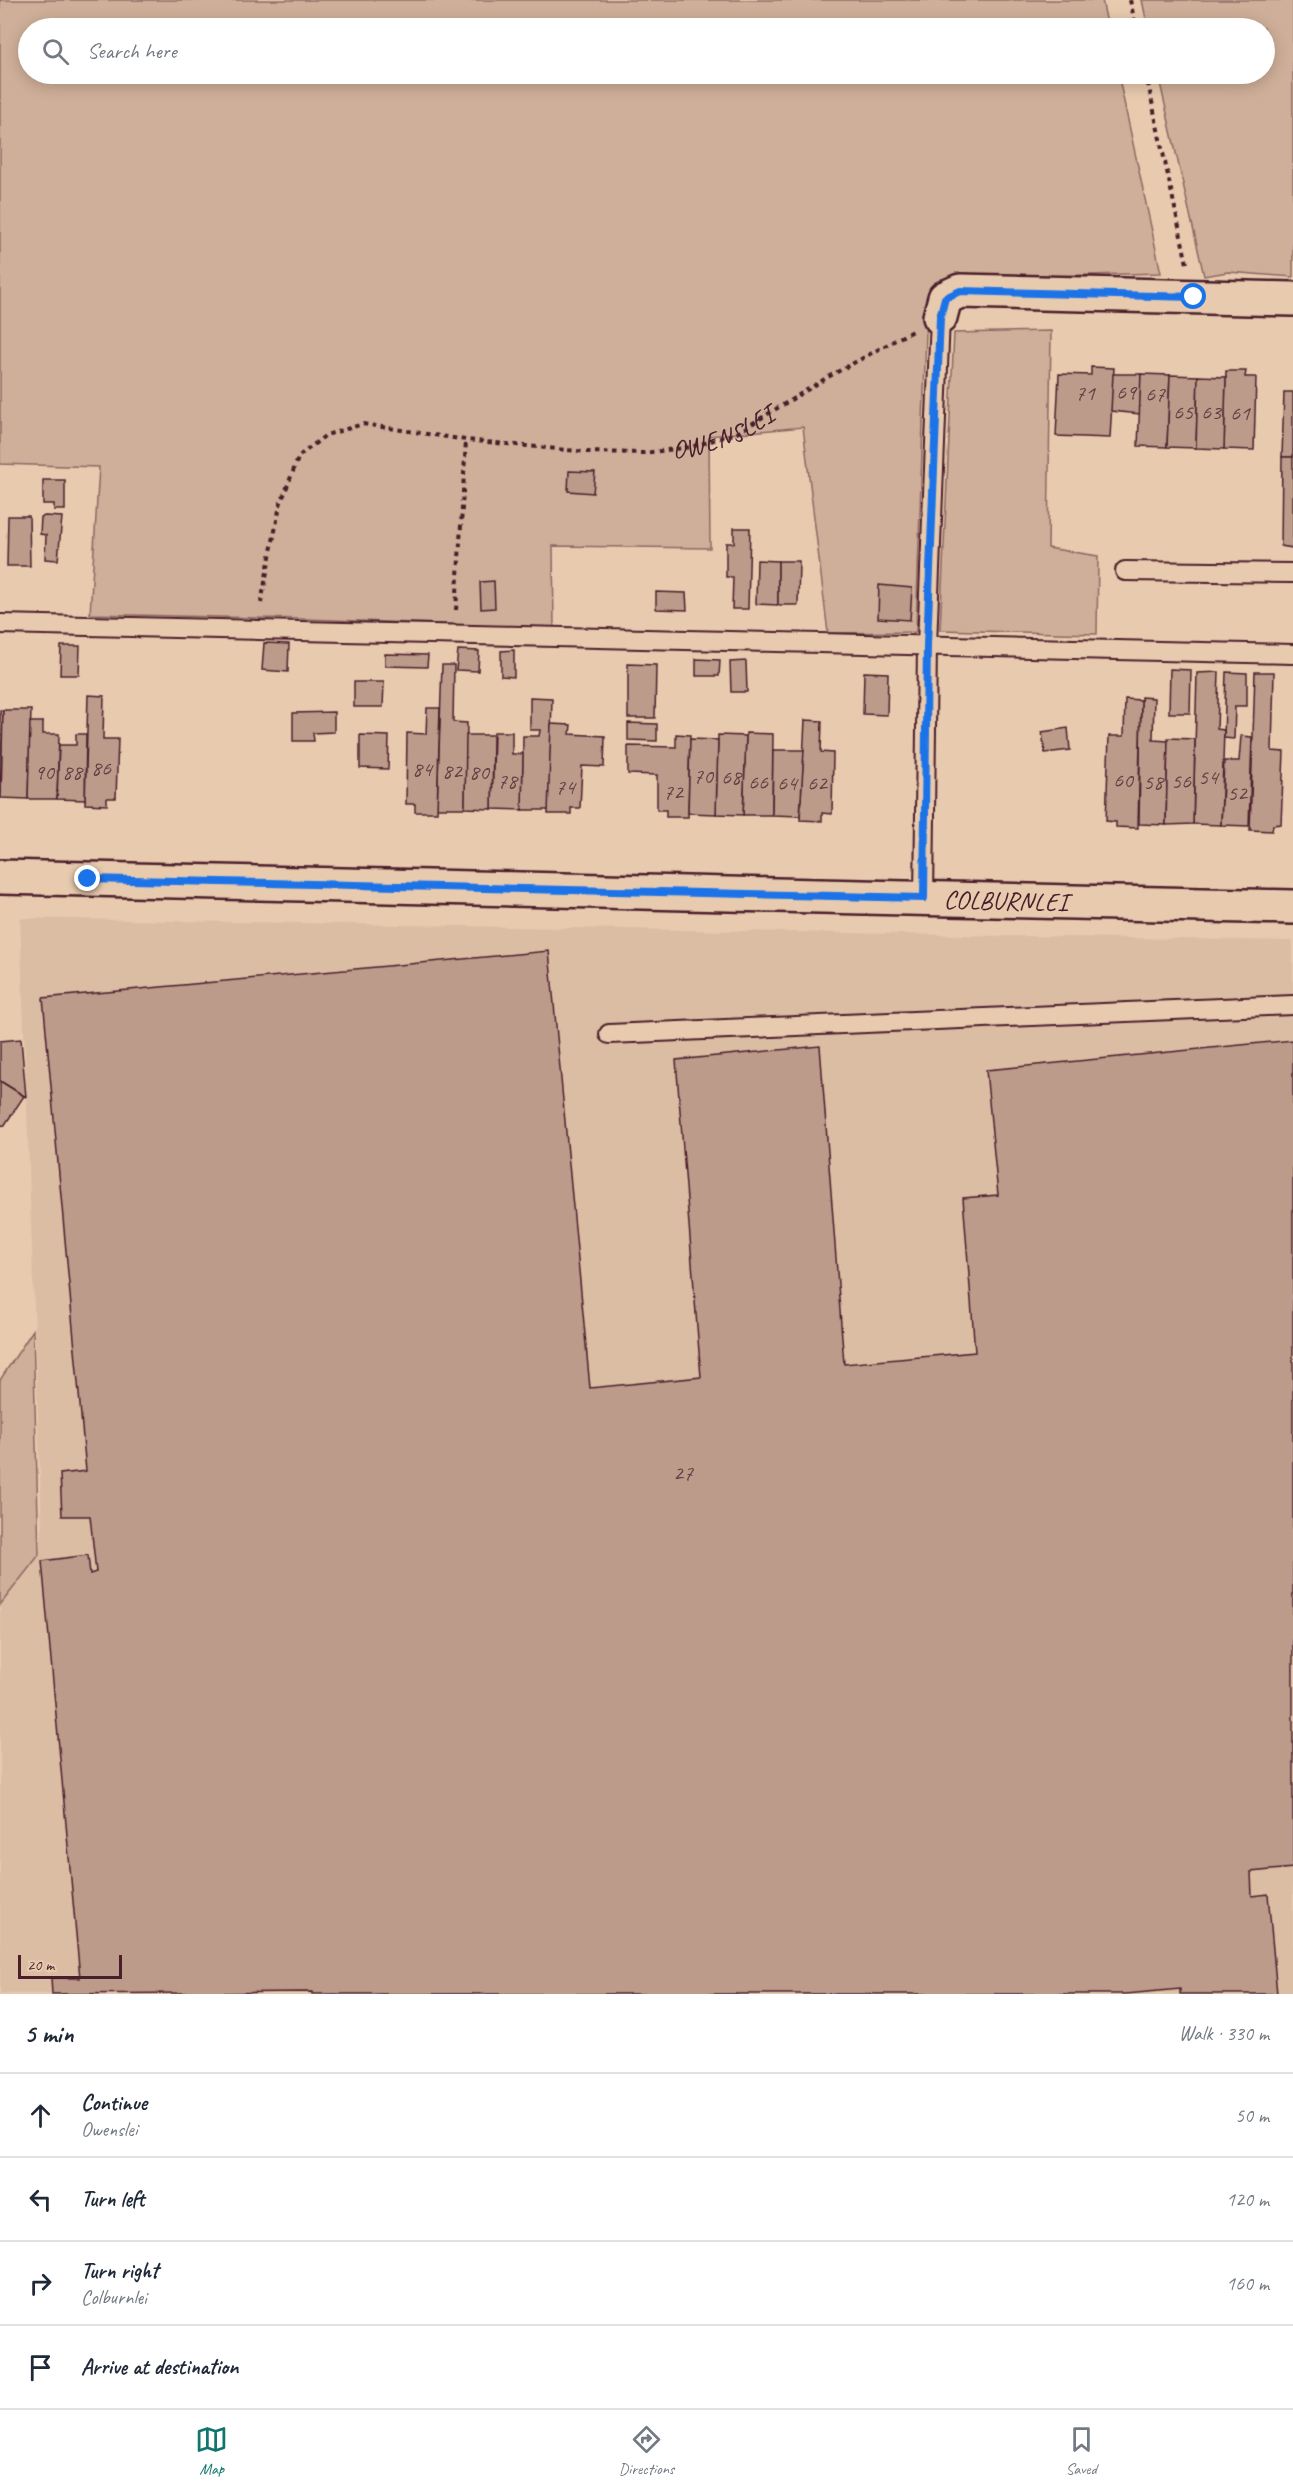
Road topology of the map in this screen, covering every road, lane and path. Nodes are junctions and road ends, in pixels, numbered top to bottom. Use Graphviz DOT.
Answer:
graph roads {
  1 [pos="1130,0"];
  2 [pos="1134,18"];
  3 [pos="1148,84"];
  4 [pos="1194,297"];
  5 [pos="1293,298"];
  6 [pos="940,317"];
  7 [pos="466,440"];
  8 [pos="1125,571"];
  9 [pos="1293,573"];
  10 [pos="0,624"];
  11 [pos="256,630"];
  12 [pos="455,634"];
  13 [pos="927,645"];
  14 [pos="1293,654"];
  15 [pos="0,877"];
  16 [pos="924,898"];
  17 [pos="1293,907"];
  18 [pos="1293,1005"];
  19 [pos="609,1034"];
  1 -- 2 [label="path"];
  3 -- 4 [label="path"];
  4 -- 5 [label="street"];
  4 -- 6 [label="street"];
  6 -- 7 [label="path, OWENSLEI"];
  6 -- 13 [label="lane"];
  7 -- 11 [label="path, OWENSLEI"];
  7 -- 12 [label="path"];
  8 -- 9 [label="lane"];
  10 -- 11 [label="lane"];
  11 -- 12 [label="lane"];
  12 -- 13 [label="lane"];
  13 -- 14 [label="lane"];
  13 -- 16 [label="lane"];
  15 -- 16 [label="street, COLBURNLEI"];
  16 -- 17 [label="street, COLBURNLEI"];
  18 -- 19 [label="lane"];
}
